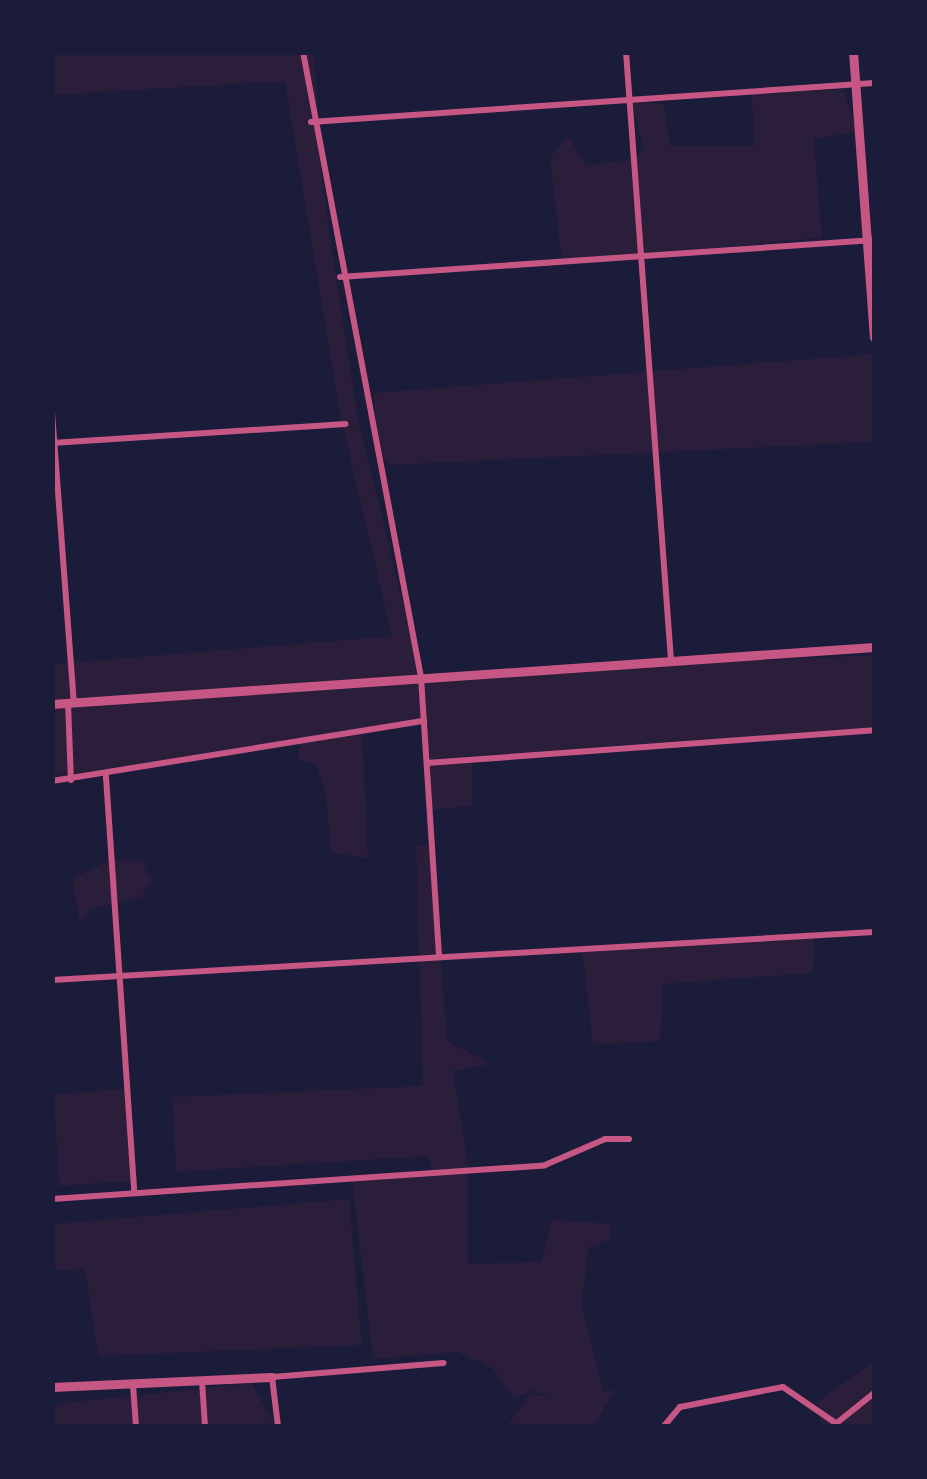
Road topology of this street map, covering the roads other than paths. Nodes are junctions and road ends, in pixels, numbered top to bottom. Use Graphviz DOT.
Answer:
graph roads {
  1 [pos="303,52"];
  2 [pos="626,52"];
  3 [pos="853,52"];
  4 [pos="874,82"];
  5 [pos="855,84"];
  6 [pos="631,100"];
  7 [pos="311,122"];
  8 [pos="871,240"];
  9 [pos="644,256"];
  10 [pos="340,277"];
  11 [pos="874,337"];
  12 [pos="52,412"];
  13 [pos="345,424"];
  14 [pos="54,443"];
  15 [pos="874,648"];
  16 [pos="670,660"];
  17 [pos="421,677"];
  18 [pos="71,703"];
  19 [pos="52,704"];
  20 [pos="424,721"];
  21 [pos="874,730"];
  22 [pos="427,763"];
  23 [pos="106,777"];
  24 [pos="71,780"];
  25 [pos="52,781"];
  26 [pos="874,932"];
  27 [pos="440,954"];
  28 [pos="119,976"];
  29 [pos="52,980"];
  30 [pos="629,1139"];
  31 [pos="134,1194"];
  32 [pos="52,1199"];
  33 [pos="442,1363"];
  34 [pos="272,1377"];
  35 [pos="202,1381"];
  36 [pos="134,1385"];
  37 [pos="52,1387"];
  38 [pos="874,1393"];
  39 [pos="835,1425"];
  40 [pos="136,1426"];
  41 [pos="205,1426"];
  42 [pos="278,1426"];
  43 [pos="664,1426"];
  1 -- 7 [label="street"];
  2 -- 6 [label="street"];
  3 -- 5 [label="street"];
  4 -- 5 [label="street"];
  5 -- 6 [label="street"];
  5 -- 8 [label="street"];
  6 -- 7 [label="street"];
  6 -- 9 [label="street"];
  7 -- 10 [label="street"];
  8 -- 9 [label="street"];
  8 -- 11 [label="street"];
  9 -- 10 [label="street"];
  9 -- 16 [label="street"];
  10 -- 17 [label="street"];
  12 -- 14 [label="street"];
  13 -- 14 [label="street"];
  14 -- 18 [label="street"];
  15 -- 16 [label="street"];
  16 -- 17 [label="street"];
  17 -- 18 [label="street"];
  17 -- 20 [label="street"];
  18 -- 19 [label="street"];
  18 -- 24 [label="street"];
  20 -- 22 [label="street"];
  20 -- 23 [label="street"];
  21 -- 22 [label="street"];
  22 -- 27 [label="street"];
  23 -- 24 [label="street"];
  23 -- 28 [label="street"];
  24 -- 25 [label="street"];
  26 -- 27 [label="street"];
  27 -- 28 [label="street"];
  28 -- 29 [label="street"];
  28 -- 31 [label="street"];
  30 -- 31 [label="street"];
  31 -- 32 [label="street"];
  33 -- 34 [label="street"];
  34 -- 35 [label="street"];
  34 -- 42 [label="street"];
  35 -- 36 [label="street"];
  35 -- 41 [label="street"];
  36 -- 37 [label="street"];
  36 -- 40 [label="street"];
  38 -- 39 [label="street"];
  39 -- 43 [label="street"];
}
